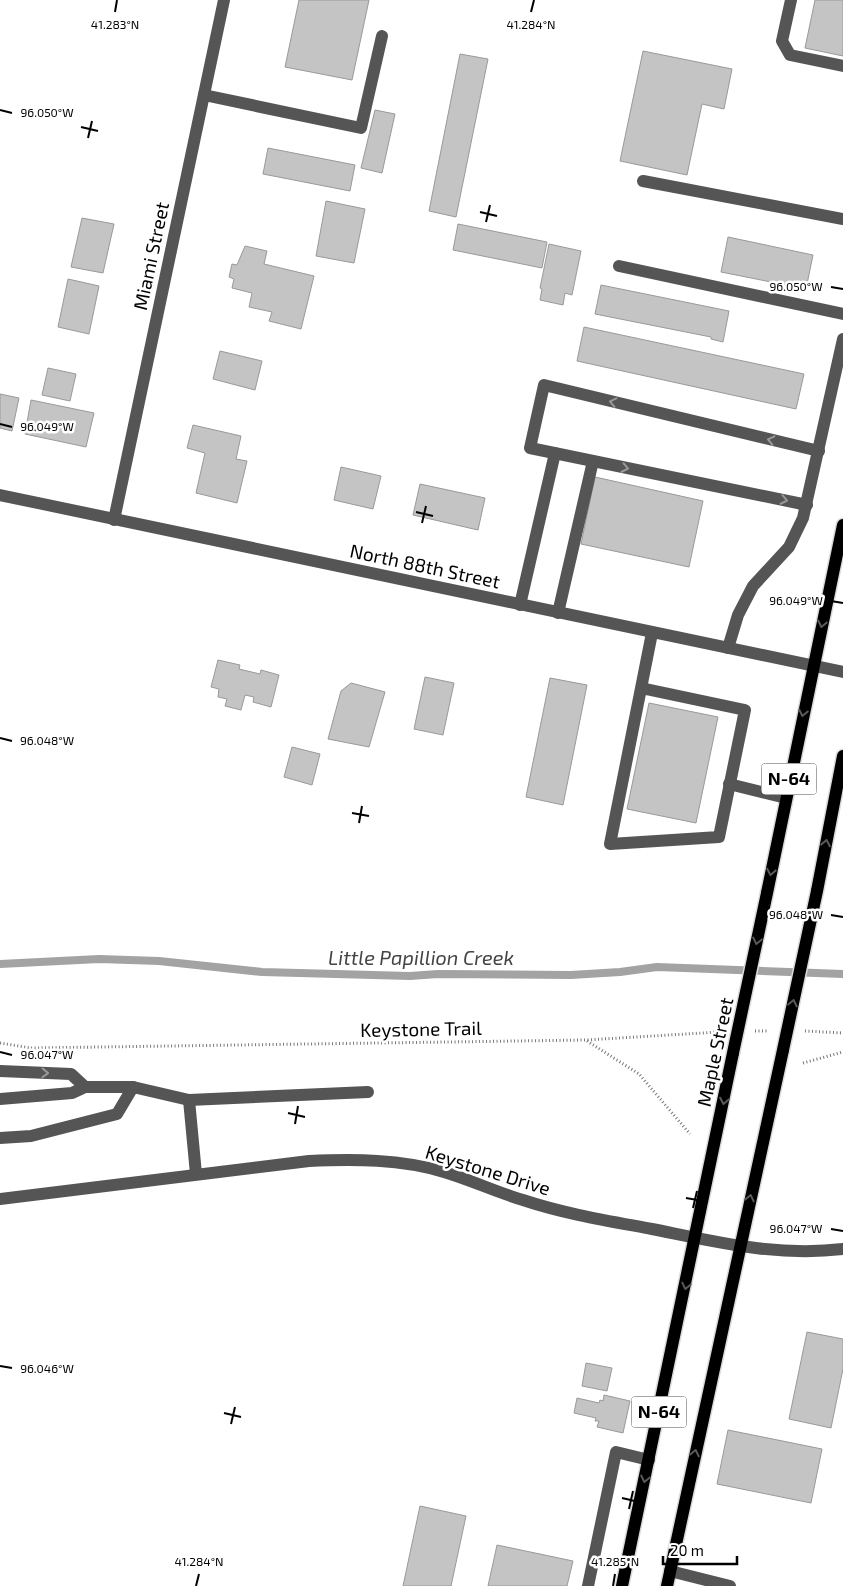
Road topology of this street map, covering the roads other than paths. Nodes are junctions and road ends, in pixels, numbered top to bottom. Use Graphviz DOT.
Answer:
graph roads {
  1 [pos="224,0"];
  2 [pos="792,0"];
  3 [pos="382,36"];
  4 [pos="843,66"];
  5 [pos="204,95"];
  6 [pos="643,181"];
  7 [pos="843,219"];
  8 [pos="619,266"];
  9 [pos="843,314"];
  10 [pos="843,339"];
  11 [pos="819,451"];
  12 [pos="555,453"];
  13 [pos="593,461"];
  14 [pos="0,496"];
  15 [pos="807,505"];
  16 [pos="114,520"];
  17 [pos="843,525"];
  18 [pos="520,605"];
  19 [pos="558,613"];
  20 [pos="652,633"];
  21 [pos="728,648"];
  22 [pos="813,665"];
  23 [pos="843,672"];
  24 [pos="642,688"];
  25 [pos="843,756"];
  26 [pos="729,784"];
  27 [pos="786,798"];
  28 [pos="0,1071"];
  29 [pos="133,1086"];
  30 [pos="85,1087"];
  31 [pos="368,1092"];
  32 [pos="0,1099"];
  33 [pos="189,1100"];
  34 [pos="0,1138"];
  35 [pos="196,1174"];
  36 [pos="0,1199"];
  37 [pos="696,1238"];
  38 [pos="739,1246"];
  39 [pos="843,1249"];
  40 [pos="648,1460"];
  41 [pos="670,1571"];
  42 [pos="588,1586"];
  43 [pos="622,1586"];
  44 [pos="667,1586"];
  45 [pos="730,1586"];
  1 -- 5 [label="street, Miami Street"];
  2 -- 4 [label="street"];
  3 -- 5 [label="street"];
  5 -- 16 [label="street, Miami Street"];
  6 -- 7 [label="street"];
  8 -- 9 [label="street"];
  10 -- 11 [label="street"];
  11 -- 12 [label="street, one-way"];
  11 -- 15 [label="street"];
  12 -- 13 [label="street"];
  12 -- 18 [label="street"];
  13 -- 15 [label="street, one-way"];
  13 -- 19 [label="street"];
  14 -- 16 [label="street, North 88th Street"];
  15 -- 21 [label="street"];
  16 -- 18 [label="street, North 88th Street"];
  17 -- 22 [label="main road, Maple Street / N-64, one-way"];
  18 -- 19 [label="street, North 88th Street"];
  19 -- 20 [label="street, North 88th Street"];
  20 -- 21 [label="street, North 88th Street"];
  20 -- 24 [label="street"];
  21 -- 22 [label="street, North 88th Street"];
  22 -- 23 [label="street, North 88th Street"];
  22 -- 27 [label="main road, Maple Street / N-64, one-way"];
  24 -- 26 [label="street"];
  24 -- 26 [label="street"];
  38 -- 25 [label="main road, N-64, one-way, bridge"];
  26 -- 27 [label="street"];
  27 -- 37 [label="main road, Maple Street / N-64, one-way, bridge"];
  28 -- 30 [label="street, one-way"];
  29 -- 30 [label="street"];
  29 -- 33 [label="street"];
  29 -- 34 [label="street"];
  30 -- 32 [label="street"];
  31 -- 33 [label="street"];
  33 -- 35 [label="street"];
  35 -- 36 [label="street, Keystone Drive"];
  35 -- 37 [label="street, Keystone Drive"];
  37 -- 38 [label="street, Keystone Drive"];
  37 -- 40 [label="main road, Maple Street / N-64, one-way"];
  38 -- 39 [label="street, Keystone Drive"];
  41 -- 38 [label="main road, N-64, one-way"];
  40 -- 42 [label="street"];
  40 -- 43 [label="main road, Maple Street / N-64, one-way"];
  41 -- 44 [label="main road, N-64"];
  41 -- 45 [label="street"];
}
